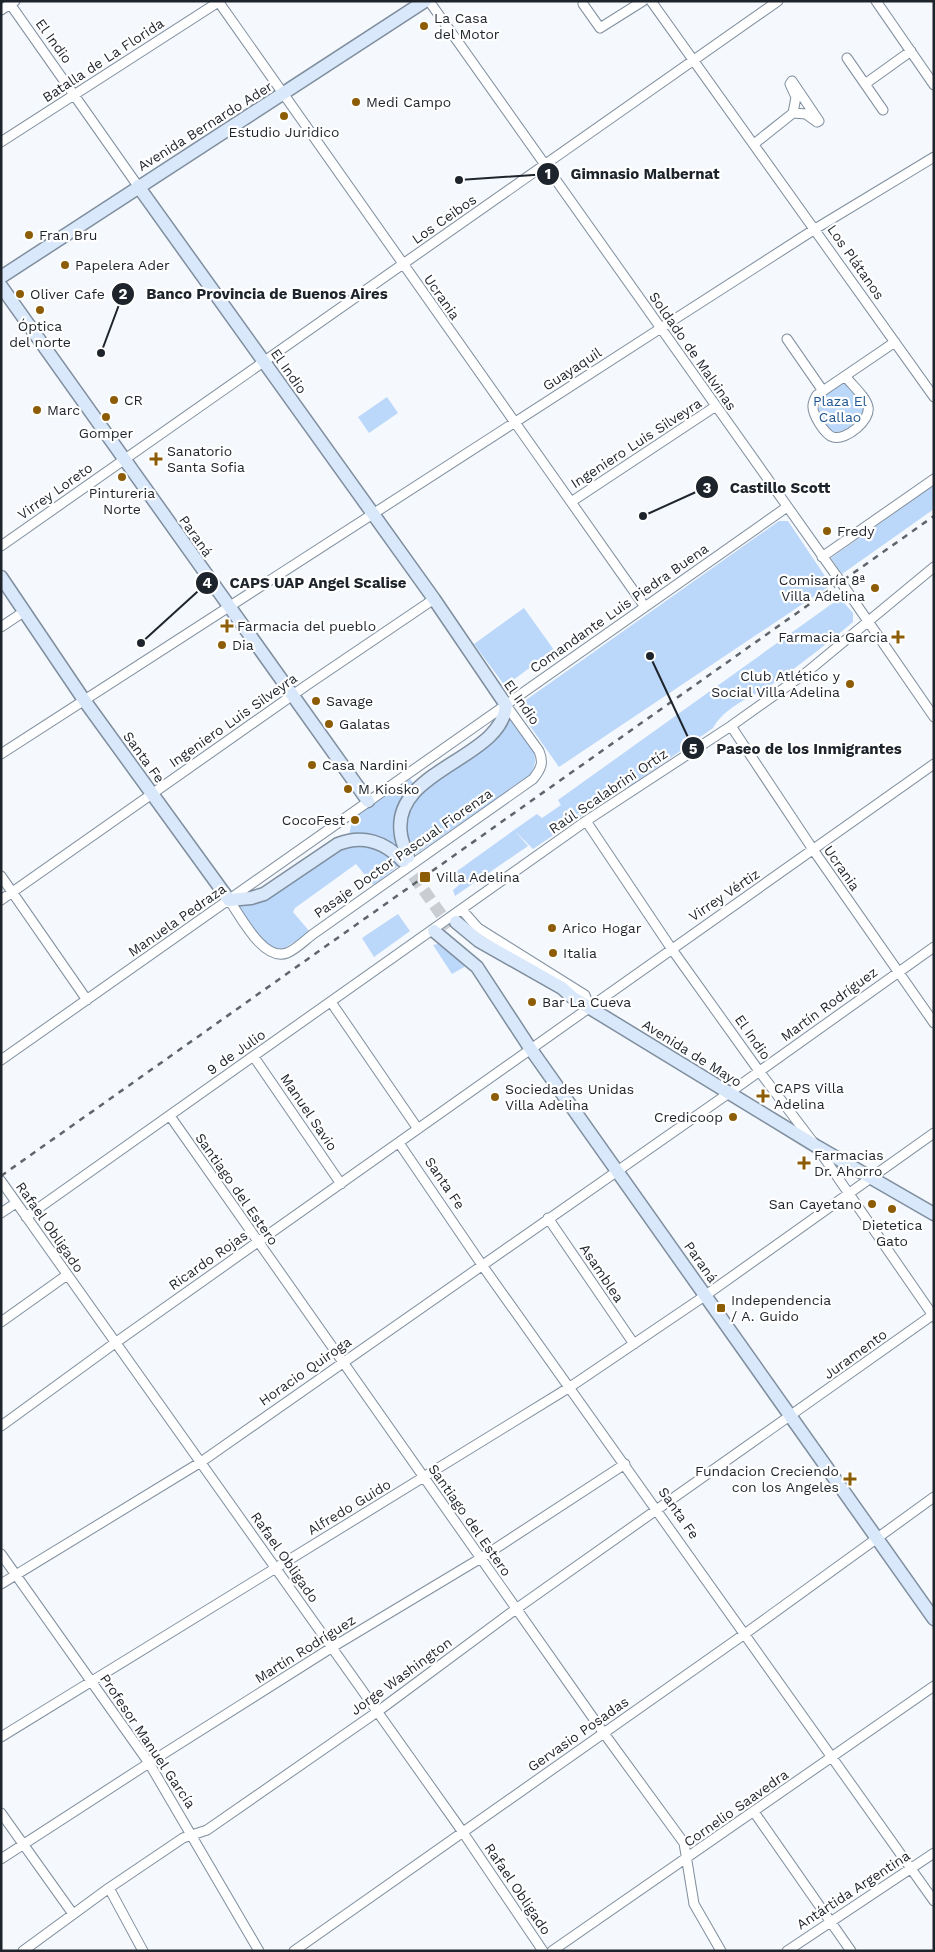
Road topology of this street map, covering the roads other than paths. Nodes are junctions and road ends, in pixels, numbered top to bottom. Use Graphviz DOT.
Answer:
graph roads {
  1 [pos="425,1"];
  2 [pos="429,1"];
  3 [pos="643,1"];
  4 [pos="651,1"];
  5 [pos="778,1"];
  6 [pos="876,1"];
  7 [pos="11,2"];
  8 [pos="219,2"];
  9 [pos="583,4"];
  10 [pos="1,10"];
  11 [pos="910,51"];
  12 [pos="847,58"];
  13 [pos="693,61"];
  14 [pos="865,84"];
  15 [pos="934,85"];
  16 [pos="74,94"];
  17 [pos="283,95"];
  18 [pos="883,110"];
  19 [pos="793,113"];
  20 [pos="1,142"];
  21 [pos="754,144"];
  22 [pos="934,157"];
  23 [pos="545,165"];
  24 [pos="138,186"];
  25 [pos="815,229"];
  26 [pos="403,264"];
  27 [pos="1,277"];
  28 [pos="1,286"];
  29 [pos="661,328"];
  30 [pos="787,339"];
  31 [pos="895,342"];
  32 [pos="264,362"];
  33 [pos="845,376"];
  34 [pos="824,391"];
  35 [pos="934,397"];
  36 [pos="716,406"];
  37 [pos="514,422"];
  38 [pos="125,460"];
  39 [pos="934,479"];
  40 [pos="571,502"];
  41 [pos="787,507"];
  42 [pos="371,514"];
  43 [pos="1,546"];
  44 [pos="822,556"];
  45 [pos="934,567"];
  46 [pos="1,577"];
  47 [pos="434,598"];
  48 [pos="229,607"];
  49 [pos="644,607"];
  50 [pos="25,611"];
  51 [pos="869,622"];
  52 [pos="1,627"];
  53 [pos="291,696"];
  54 [pos="84,700"];
  55 [pos="506,705"];
  56 [pos="934,717"];
  57 [pos="731,726"];
  58 [pos="1,754"];
  59 [pos="543,759"];
  60 [pos="934,764"];
  61 [pos="152,794"];
  62 [pos="368,801"];
  63 [pos="586,822"];
  64 [pos="814,851"];
  65 [pos="1,876"];
  66 [pos="13,892"];
  67 [pos="1,900"];
  68 [pos="229,900"];
  69 [pos="462,910"];
  70 [pos="453,924"];
  71 [pos="434,931"];
  72 [pos="934,946"];
  73 [pos="671,948"];
  74 [pos="269,950"];
  75 [pos="898,971"];
  76 [pos="87,1000"];
  77 [pos="331,1002"];
  78 [pos="590,1008"];
  79 [pos="934,1023"];
  80 [pos="530,1048"];
  81 [pos="254,1057"];
  82 [pos="1,1060"];
  83 [pos="758,1071"];
  84 [pos="728,1093"];
  85 [pos="170,1116"];
  86 [pos="418,1129"];
  87 [pos="934,1133"];
  88 [pos="399,1143"];
  89 [pos="816,1146"];
  90 [pos="618,1170"];
  91 [pos="872,1178"];
  92 [pos="1,1181"];
  93 [pos="341,1184"];
  94 [pos="848,1194"];
  95 [pos="16,1203"];
  96 [pos="1,1214"];
  97 [pos="934,1214"];
  98 [pos="26,1217"];
  99 [pos="548,1218"];
  100 [pos="258,1242"];
  101 [pos="482,1265"];
  102 [pos="67,1275"];
  103 [pos="706,1295"];
  104 [pos="933,1315"];
  105 [pos="1,1322"];
  106 [pos="115,1342"];
  107 [pos="634,1344"];
  108 [pos="342,1362"];
  109 [pos="570,1387"];
  110 [pos="791,1416"];
  111 [pos="1,1426"];
  112 [pos="201,1462"];
  113 [pos="625,1464"];
  114 [pos="424,1478"];
  115 [pos="934,1497"];
  116 [pos="658,1510"];
  117 [pos="876,1538"];
  118 [pos="1,1554"];
  119 [pos="481,1558"];
  120 [pos="275,1568"];
  121 [pos="16,1575"];
  122 [pos="1,1584"];
  123 [pos="516,1609"];
  124 [pos="934,1620"];
  125 [pos="746,1633"];
  126 [pos="331,1648"];
  127 [pos="91,1681"];
  128 [pos="934,1686"];
  129 [pos="377,1712"];
  130 [pos="603,1732"];
  131 [pos="1,1737"];
  132 [pos="832,1758"];
  133 [pos="150,1763"];
  134 [pos="754,1812"];
  135 [pos="1,1813"];
  136 [pos="462,1831"];
  137 [pos="194,1835"];
  138 [pos="24,1845"];
  139 [pos="934,1853"];
  140 [pos="1,1859"];
  141 [pos="687,1859"];
  142 [pos="911,1869"];
  143 [pos="109,1888"];
  144 [pos="934,1901"];
  145 [pos="73,1914"];
  146 [pos="830,1921"];
  147 [pos="29,1949"];
  148 [pos="144,1951"];
  149 [pos="259,1951"];
  150 [pos="294,1951"];
  151 [pos="543,1951"];
  152 [pos="552,1951"];
  153 [pos="721,1951"];
  154 [pos="787,1951"];
  155 [pos="851,1951"];
  1 -- 17 [label="street, Avenida Bernardo Ader"];
  2 -- 23 [label="street, Soldado de Malvinas"];
  3 -- 9 [label="street"];
  4 -- 13 [label="street, Los Plátanos"];
  5 -- 13 [label="street, Los Ceibos"];
  6 -- 11 [label="street"];
  7 -- 10 [label="street"];
  7 -- 16 [label="street, El Indio"];
  8 -- 16 [label="street, Batalla de La Florida"];
  8 -- 17 [label="street, Ucrania"];
  11 -- 14 [label="street"];
  11 -- 15 [label="street"];
  12 -- 14 [label="street"];
  13 -- 21 [label="street, Los Plátanos"];
  13 -- 23 [label="street, Los Ceibos"];
  14 -- 18 [label="street"];
  16 -- 20 [label="street, Batalla de La Florida"];
  16 -- 24 [label="street, El Indio"];
  17 -- 24 [label="street, Avenida Bernardo Ader"];
  17 -- 26 [label="street, Ucrania"];
  19 -- 19 [label="street"];
  19 -- 21 [label="street"];
  21 -- 25 [label="street, Los Plátanos"];
  22 -- 25 [label="street, Guayaquil"];
  23 -- 26 [label="street, Los Ceibos"];
  23 -- 29 [label="street, Soldado de Malvinas"];
  24 -- 27 [label="street, Avenida Bernardo Ader"];
  24 -- 32 [label="street, El Indio"];
  25 -- 29 [label="street, Guayaquil"];
  25 -- 31 [label="street, Los Plátanos"];
  26 -- 32 [label="street, Los Ceibos"];
  26 -- 37 [label="street, Ucrania"];
  28 -- 38 [label="street, Paraná"];
  29 -- 36 [label="street, Soldado de Malvinas"];
  29 -- 37 [label="street, Guayaquil"];
  30 -- 34 [label="street"];
  31 -- 33 [label="street"];
  31 -- 35 [label="street, Los Plátanos"];
  32 -- 38 [label="street, Los Ceibos"];
  32 -- 42 [label="street, El Indio"];
  33 -- 34 [label="street"];
  33 -- 34 [label="street"];
  36 -- 40 [label="street, Ingeniero Luis Silveyra"];
  36 -- 41 [label="street, Soldado de Malvinas"];
  37 -- 40 [label="street, Ucrania"];
  37 -- 42 [label="street, Guayaquil"];
  38 -- 43 [label="street, Virrey Loreto"];
  38 -- 48 [label="street, Paraná"];
  39 -- 44 [label="street"];
  40 -- 49 [label="street, Ucrania"];
  41 -- 44 [label="street, Soldado de Malvinas"];
  41 -- 49 [label="street, Comandante Luis Piedra Buena"];
  42 -- 47 [label="street, El Indio"];
  42 -- 48 [label="street, Guayaquil"];
  44 -- 51 [label="street, Soldado de Malvinas"];
  45 -- 51 [label="street, Raúl Scalabrini Ortíz"];
  46 -- 50 [label="street, Santa Fe"];
  47 -- 53 [label="street, Ingeniero Luis Silveyra"];
  47 -- 55 [label="street, El Indio"];
  48 -- 53 [label="street, Paraná"];
  48 -- 54 [label="street, Guayaquil"];
  49 -- 55 [label="street, Comandante Luis Piedra Buena"];
  50 -- 52 [label="street"];
  50 -- 54 [label="street, Santa Fe"];
  51 -- 56 [label="street, Soldado de Malvinas"];
  51 -- 57 [label="street, Raúl Scalabrini Ortíz"];
  53 -- 61 [label="street, Ingeniero Luis Silveyra"];
  53 -- 62 [label="street, Paraná"];
  54 -- 58 [label="street, Guayaquil"];
  54 -- 61 [label="street, Santa Fe"];
  55 -- 59 [label="street, El Indio"];
  55 -- 62 [label="street, Comandante Luis Piedra Buena"];
  55 -- 68 [label="street"];
  57 -- 63 [label="street, Raúl Scalabrini Ortíz"];
  57 -- 64 [label="street, Ucrania"];
  59 -- 74 [label="street, Pasaje Doctor Pascual Fiorenza"];
  60 -- 64 [label="street, Virrey Vértiz"];
  61 -- 66 [label="street, Ingeniero Luis Silveyra"];
  61 -- 68 [label="street, Santa Fe"];
  62 -- 68 [label="street, Manuela Pedraza"];
  63 -- 69 [label="street, Raúl Scalabrini Ortíz"];
  63 -- 73 [label="street, El Indio"];
  64 -- 73 [label="street, Virrey Vértiz"];
  64 -- 75 [label="street, Ucrania"];
  65 -- 66 [label="street"];
  66 -- 67 [label="street, Ingeniero Luis Silveyra"];
  66 -- 76 [label="street"];
  68 -- 74 [label="street, Santa Fe"];
  68 -- 76 [label="street, Manuela Pedraza"];
  69 -- 71 [label="street, 9 de Julio"];
  69 -- 78 [label="street, Avenida de Mayo"];
  70 -- 78 [label="street, Avenida de Mayo"];
  71 -- 77 [label="street, 9 de Julio"];
  71 -- 80 [label="street, Paraná"];
  72 -- 75 [label="street, Martín Rodríguez"];
  73 -- 78 [label="street, Virrey Vértiz"];
  73 -- 83 [label="street, El Indio"];
  75 -- 79 [label="street, Ucrania"];
  75 -- 83 [label="street, Martín Rodríguez"];
  76 -- 82 [label="street, Manuela Pedraza"];
  77 -- 81 [label="street, 9 de Julio"];
  77 -- 86 [label="street"];
  78 -- 80 [label="street, Virrey Vértiz"];
  78 -- 84 [label="street, Avenida de Mayo"];
  80 -- 86 [label="street, Ricardo Rojas"];
  80 -- 90 [label="street, Paraná"];
  81 -- 85 [label="street, 9 de Julio"];
  81 -- 93 [label="street, Manuel Savio"];
  83 -- 84 [label="street, Martín Rodríguez"];
  83 -- 89 [label="street, El Indio"];
  84 -- 89 [label="street, Avenida de Mayo"];
  84 -- 90 [label="street, Martín Rodríguez"];
  85 -- 98 [label="street, 9 de Julio"];
  85 -- 100 [label="street, Santiago del Estero"];
  86 -- 88 [label="street, Ricardo Rojas"];
  87 -- 91 [label="street, Alfredo Guido"];
  88 -- 93 [label="street, Ricardo Rojas"];
  88 -- 101 [label="street, Santa Fe"];
  89 -- 91 [label="street, Avenida de Mayo"];
  89 -- 94 [label="street, El Indio"];
  90 -- 99 [label="street, Horacio Quiroga"];
  90 -- 103 [label="street, Paraná"];
  91 -- 94 [label="street, Alfredo Guido"];
  91 -- 97 [label="street, Avenida de Mayo"];
  92 -- 95 [label="street, Rafael Obligado"];
  93 -- 100 [label="street, Ricardo Rojas"];
  94 -- 103 [label="street, Alfredo Guido"];
  94 -- 104 [label="street, El Indio"];
  95 -- 96 [label="street"];
  95 -- 98 [label="street, Rafael Obligado"];
  98 -- 102 [label="street, Rafael Obligado"];
  99 -- 101 [label="street, Horacio Quiroga"];
  99 -- 107 [label="street, Asamblea"];
  100 -- 106 [label="street, Ricardo Rojas"];
  100 -- 108 [label="street, Santiago del Estero"];
  101 -- 108 [label="street, Horacio Quiroga"];
  101 -- 109 [label="street, Santa Fe"];
  102 -- 105 [label="street"];
  102 -- 106 [label="street, Rafael Obligado"];
  103 -- 107 [label="street, Alfredo Guido"];
  103 -- 110 [label="street, Paraná"];
  104 -- 110 [label="street, Juramento"];
  106 -- 111 [label="street, Ricardo Rojas"];
  106 -- 112 [label="street, Rafael Obligado"];
  107 -- 109 [label="street, Alfredo Guido"];
  108 -- 112 [label="street, Horacio Quiroga"];
  108 -- 114 [label="street, Santiago del Estero"];
  109 -- 113 [label="street, Santa Fe"];
  109 -- 114 [label="street, Alfredo Guido"];
  110 -- 116 [label="street, Jorge Washington"];
  110 -- 117 [label="street, Paraná"];
  112 -- 120 [label="street, Rafael Obligado"];
  112 -- 121 [label="street, Horacio Quiroga"];
  113 -- 116 [label="street, Santa Fe"];
  113 -- 119 [label="street, Martín Rodríguez"];
  114 -- 119 [label="street, Santiago del Estero"];
  114 -- 120 [label="street, Alfredo Guido"];
  115 -- 117 [label="street, Gervasio Posadas"];
  116 -- 123 [label="street, Jorge Washington"];
  116 -- 125 [label="street, Santa Fe"];
  117 -- 124 [label="street, Paraná"];
  117 -- 125 [label="street, Gervasio Posadas"];
  118 -- 121 [label="street, Profesor Manuel García"];
  119 -- 123 [label="street, Santiago del Estero"];
  119 -- 126 [label="street, Martín Rodríguez"];
  120 -- 126 [label="street, Rafael Obligado"];
  120 -- 127 [label="street, Alfredo Guido"];
  121 -- 122 [label="street, Horacio Quiroga"];
  121 -- 127 [label="street, Profesor Manuel García"];
  123 -- 129 [label="street, Jorge Washington"];
  123 -- 130 [label="street, Santiago del Estero"];
  125 -- 130 [label="street, Gervasio Posadas"];
  125 -- 132 [label="street, Santa Fe"];
  126 -- 129 [label="street, Rafael Obligado"];
  126 -- 133 [label="street, Martín Rodríguez"];
  127 -- 131 [label="street, Alfredo Guido"];
  127 -- 133 [label="street, Profesor Manuel García"];
  128 -- 132 [label="street, Cornelio Saavedra"];
  129 -- 136 [label="street, Rafael Obligado"];
  129 -- 137 [label="street, Jorge Washington"];
  130 -- 136 [label="street, Gervasio Posadas"];
  130 -- 141 [label="street, Santiago del Estero"];
  132 -- 134 [label="street, Cornelio Saavedra"];
  132 -- 142 [label="street, Santa Fe"];
  133 -- 137 [label="street, Profesor Manuel García"];
  133 -- 138 [label="street, Martín Rodríguez"];
  134 -- 141 [label="street, Cornelio Saavedra"];
  134 -- 146 [label="street"];
  135 -- 138 [label="street"];
  136 -- 150 [label="street, Gervasio Posadas"];
  136 -- 151 [label="street, Rafael Obligado"];
  137 -- 143 [label="street, Jorge Washington"];
  137 -- 149 [label="street, Profesor Manuel García"];
  138 -- 140 [label="street, Martín Rodríguez"];
  138 -- 145 [label="street"];
  139 -- 142 [label="street, Antártida Argentina"];
  141 -- 152 [label="street, Cornelio Saavedra"];
  141 -- 153 [label="street, Santiago del Estero"];
  142 -- 144 [label="street, Santa Fe"];
  142 -- 146 [label="street, Antártida Argentina"];
  143 -- 145 [label="street, Jorge Washington"];
  143 -- 148 [label="street"];
  145 -- 147 [label="street, Jorge Washington"];
  146 -- 154 [label="street, Antártida Argentina"];
  146 -- 155 [label="street"];
}
